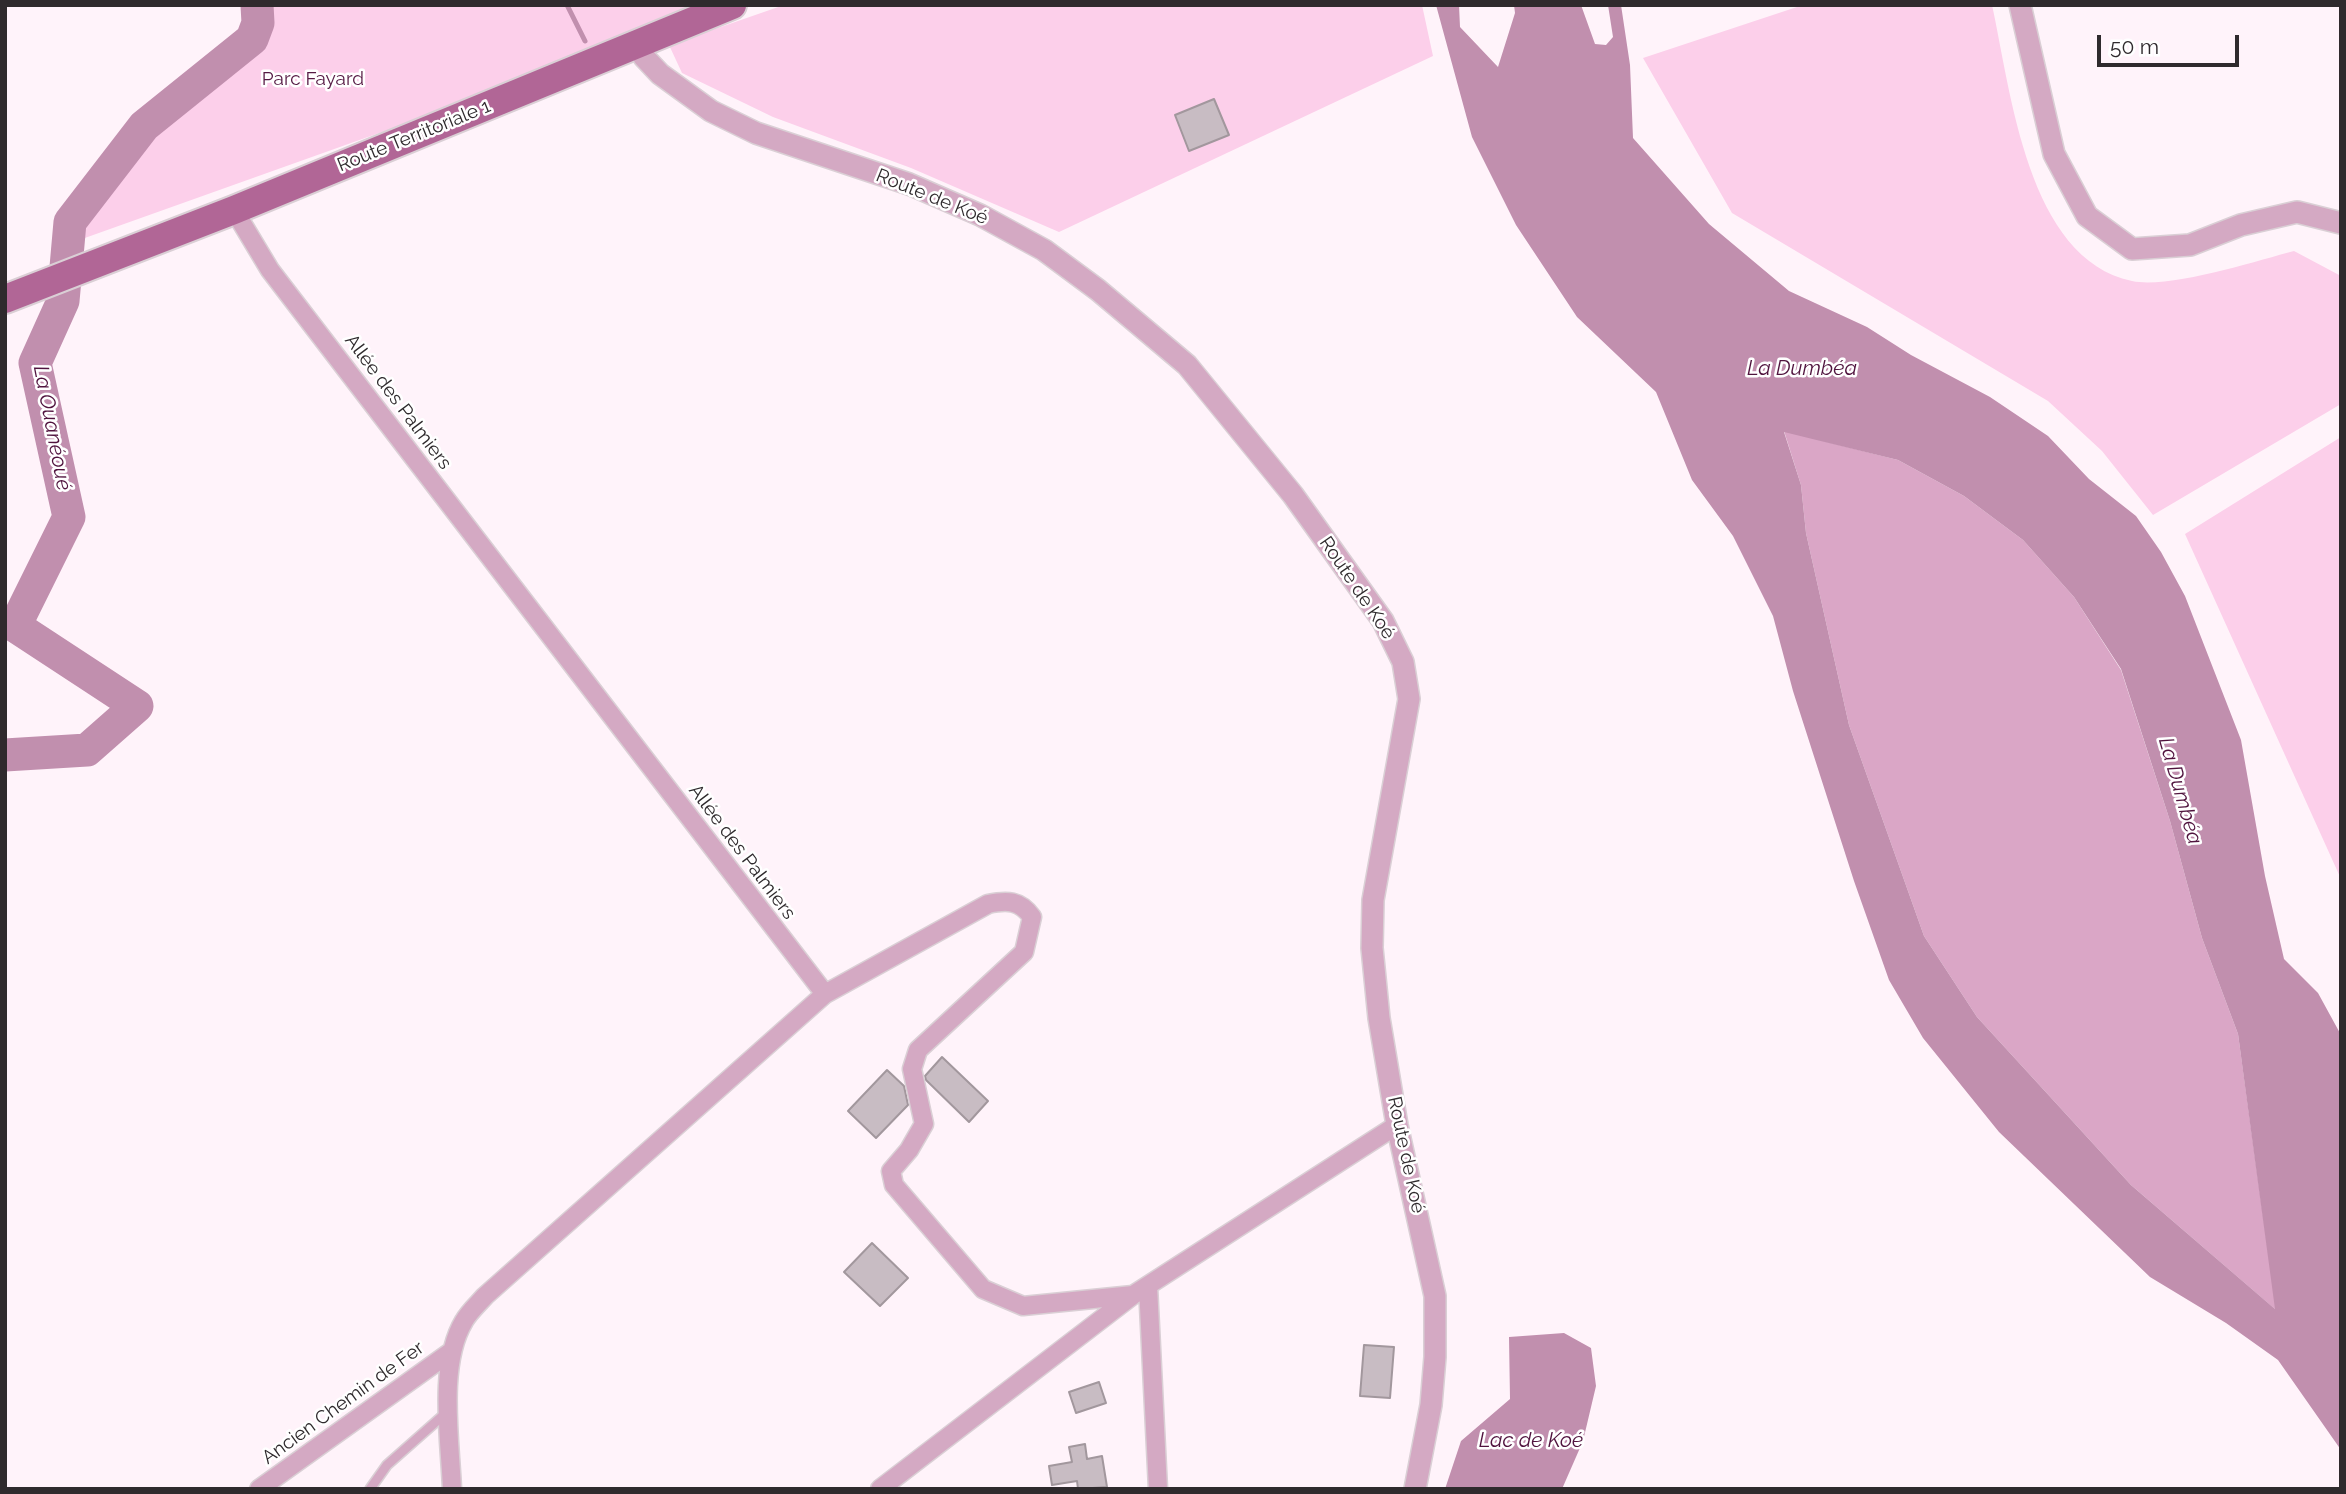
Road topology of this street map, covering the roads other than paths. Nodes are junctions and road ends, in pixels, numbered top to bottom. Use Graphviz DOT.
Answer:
graph roads {
  1 [pos="732,5"];
  2 [pos="2020,5"];
  3 [pos="638,44"];
  4 [pos="234,210"];
  5 [pos="2341,223"];
  6 [pos="5,299"];
  7 [pos="825,994"];
  8 [pos="1397,1125"];
  9 [pos="1141,1291"];
  10 [pos="452,1351"];
  11 [pos="449,1411"];
  12 [pos="259,1489"];
  13 [pos="370,1489"];
  14 [pos="452,1489"];
  15 [pos="880,1489"];
  16 [pos="1158,1489"];
  17 [pos="1415,1489"];
  1 -- 3 [label="main road, Route Territoriale 1"];
  2 -- 5 [label="street"];
  3 -- 4 [label="main road, Route Territoriale 1"];
  3 -- 8 [label="street, Route de Koé"];
  4 -- 6 [label="main road, Route Territoriale 1"];
  4 -- 7 [label="street, Allée des Palmiers"];
  7 -- 9 [label="street"];
  7 -- 10 [label="street"];
  8 -- 9 [label="street"];
  8 -- 17 [label="street, Route de Koé"];
  9 -- 15 [label="street"];
  9 -- 16 [label="street"];
  10 -- 11 [label="street"];
  10 -- 12 [label="street, Ancien Chemin de Fer"];
  11 -- 13 [label="lane"];
  11 -- 14 [label="street"];
}
